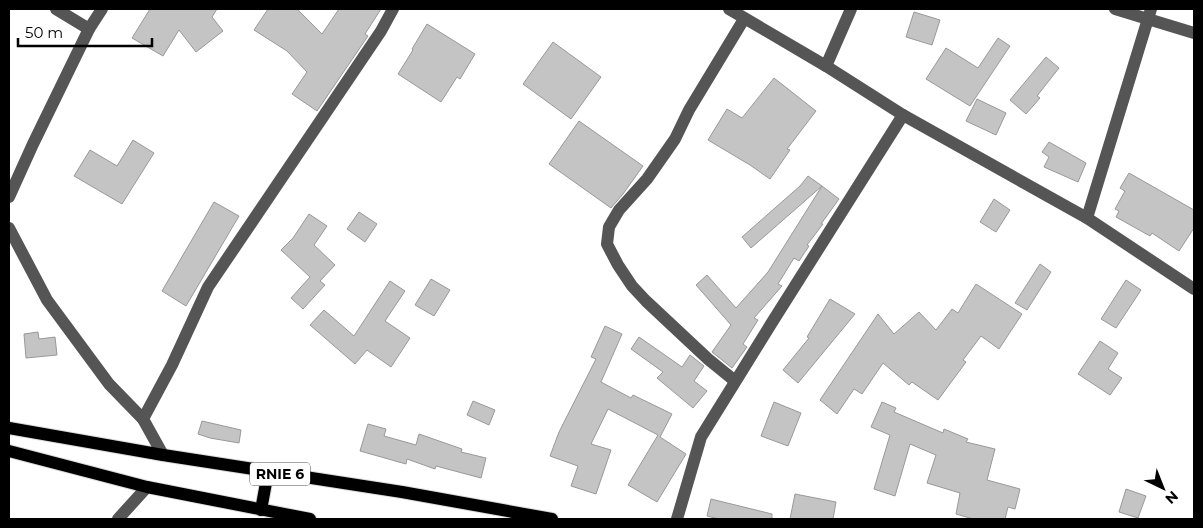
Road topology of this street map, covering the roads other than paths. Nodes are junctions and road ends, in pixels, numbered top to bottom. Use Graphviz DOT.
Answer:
graph roads {
  1 [pos="56,9"];
  2 [pos="102,9"];
  3 [pos="393,9"];
  4 [pos="729,9"];
  5 [pos="851,9"];
  6 [pos="1115,9"];
  7 [pos="1150,14"];
  8 [pos="744,19"];
  9 [pos="89,29"];
  10 [pos="1194,34"];
  11 [pos="826,66"];
  12 [pos="903,115"];
  13 [pos="9,196"];
  14 [pos="1087,218"];
  15 [pos="9,228"];
  16 [pos="1194,289"];
  17 [pos="735,381"];
  18 [pos="143,420"];
  19 [pos="9,428"];
  20 [pos="9,451"];
  21 [pos="163,455"];
  22 [pos="268,472"];
  23 [pos="147,487"];
  24 [pos="261,510"];
  25 [pos="118,519"];
  26 [pos="310,519"];
  27 [pos="552,519"];
  28 [pos="677,519"];
  1 -- 9 [label="street"];
  2 -- 9 [label="street"];
  3 -- 18 [label="street"];
  4 -- 8 [label="street"];
  5 -- 11 [label="street"];
  6 -- 7 [label="street"];
  7 -- 10 [label="street"];
  7 -- 14 [label="street"];
  8 -- 11 [label="street"];
  8 -- 17 [label="street"];
  9 -- 13 [label="street"];
  11 -- 12 [label="street"];
  12 -- 14 [label="street"];
  12 -- 17 [label="street"];
  14 -- 16 [label="street"];
  15 -- 18 [label="street"];
  17 -- 28 [label="street"];
  18 -- 21 [label="street"];
  19 -- 21 [label="main road, RNIE 6"];
  20 -- 23 [label="main road, RNIE 6"];
  21 -- 22 [label="main road, RNIE 6"];
  22 -- 24 [label="main road"];
  22 -- 27 [label="main road, RNIE 6"];
  23 -- 24 [label="main road, RNIE 6"];
  23 -- 25 [label="street"];
  24 -- 26 [label="main road, RNIE 6"];
}
